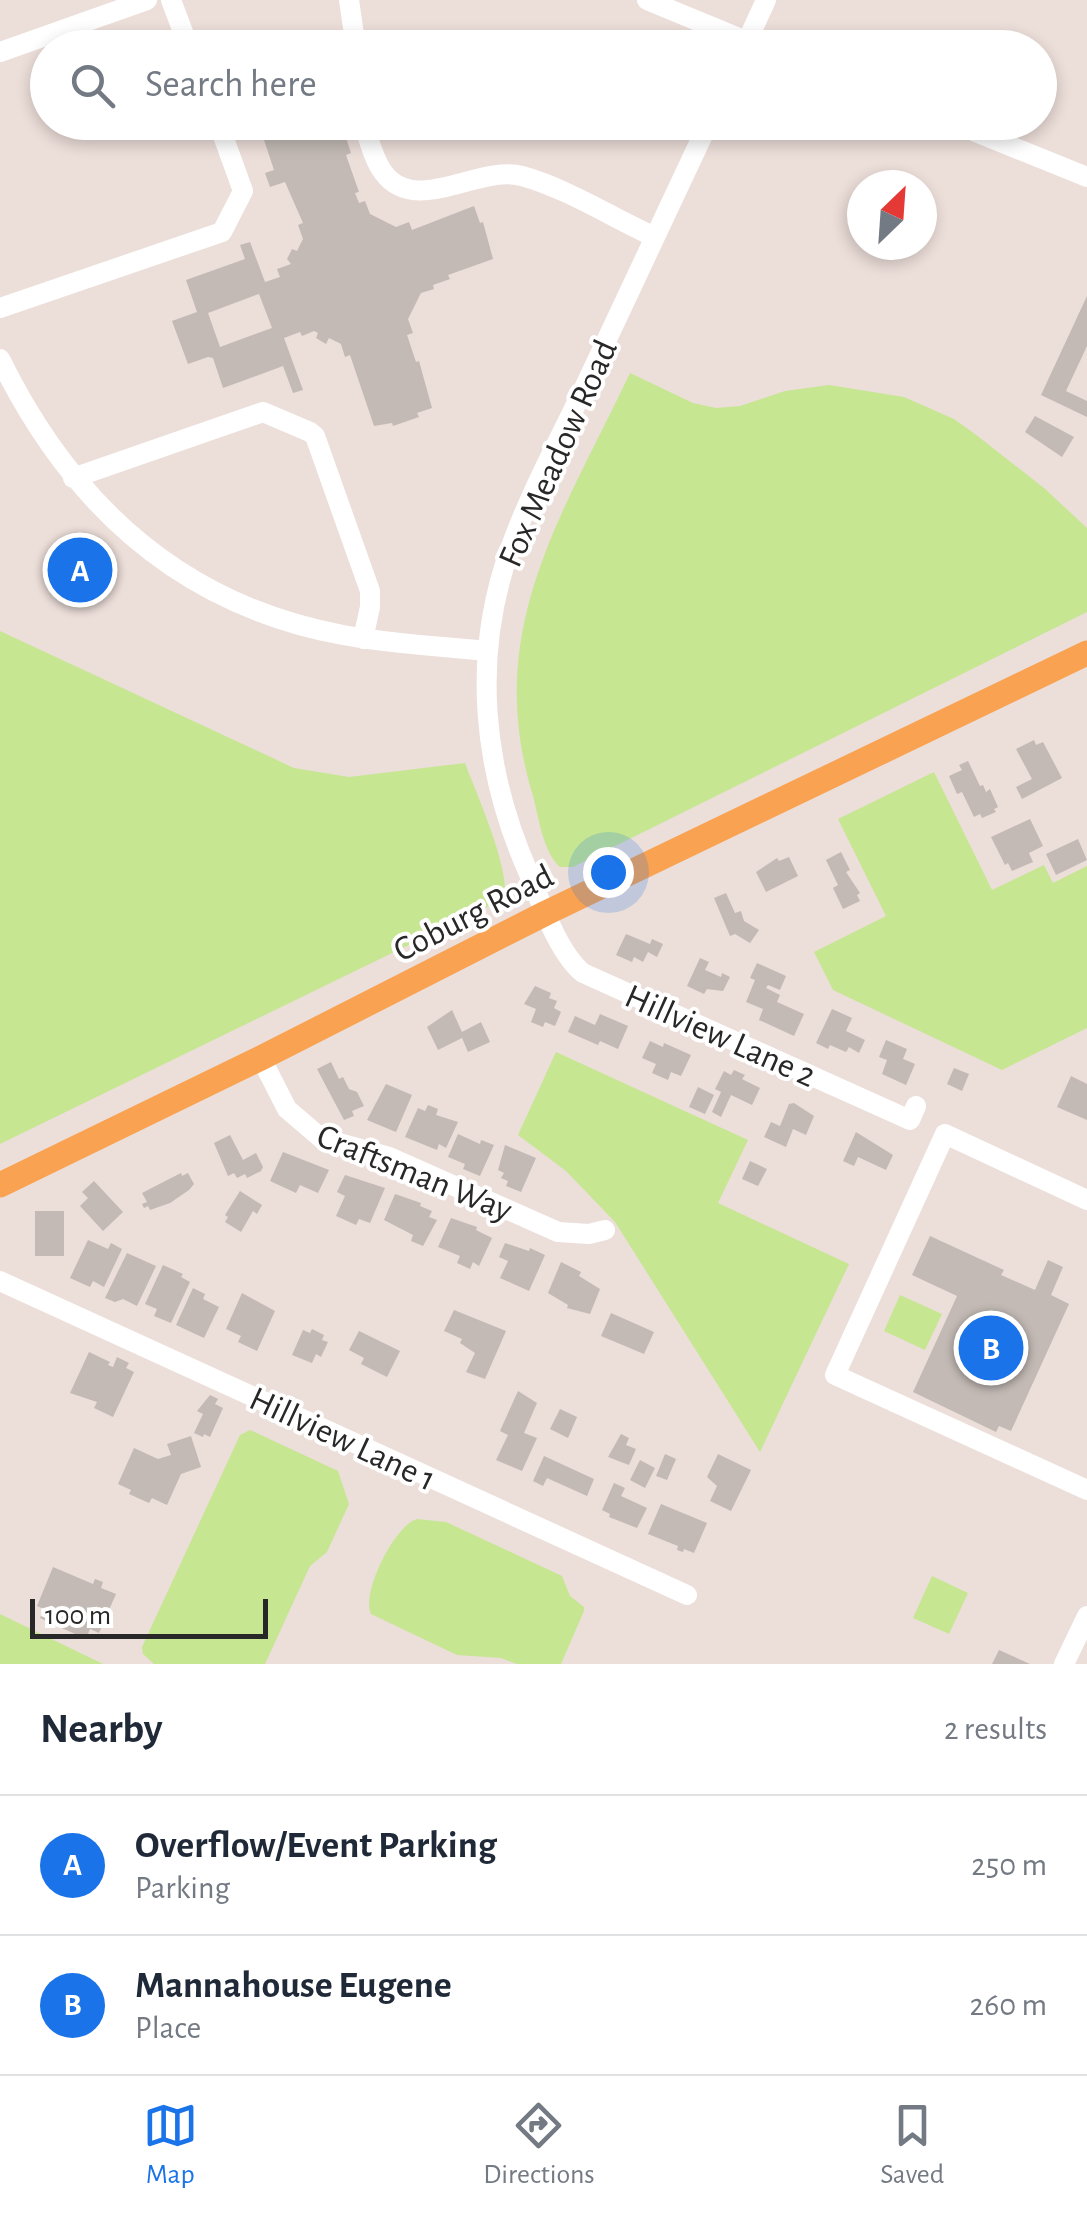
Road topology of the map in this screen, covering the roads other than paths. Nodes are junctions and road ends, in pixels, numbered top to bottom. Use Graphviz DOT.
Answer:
graph roads {
  1 [pos="147,0"];
  2 [pos="171,0"];
  3 [pos="349,0"];
  4 [pos="647,0"];
  5 [pos="766,0"];
  6 [pos="62,30"];
  7 [pos="182,30"];
  8 [pos="353,30"];
  9 [pos="716,30"];
  10 [pos="756,30"];
  11 [pos="30,41"];
  12 [pos="0,52"];
  13 [pos="224,140"];
  14 [pos="370,140"];
  15 [pos="700,140"];
  16 [pos="996,140"];
  17 [pos="1087,176"];
  18 [pos="655,237"];
  19 [pos="0,308"];
  20 [pos="0,359"];
  21 [pos="72,478"];
  22 [pos="364,639"];
  23 [pos="487,651"];
  24 [pos="1087,654"];
  25 [pos="546,913"];
  26 [pos="261,1058"];
  27 [pos="916,1106"];
  28 [pos="0,1185"];
  29 [pos="1087,1200"];
  30 [pos="604,1230"];
  31 [pos="0,1281"];
  32 [pos="1087,1490"];
  33 [pos="687,1595"];
  34 [pos="1087,1616"];
  35 [pos="1064,1664"];
  1 -- 6 [label="street"];
  2 -- 7 [label="street"];
  3 -- 8 [label="street"];
  4 -- 9 [label="street"];
  5 -- 10 [label="street"];
  11 -- 12 [label="street"];
  13 -- 19 [label="street"];
  14 -- 18 [label="street"];
  15 -- 18 [label="street, Fox Meadow Road"];
  16 -- 17 [label="street"];
  18 -- 23 [label="street, Fox Meadow Road"];
  20 -- 21 [label="street"];
  21 -- 22 [label="street"];
  21 -- 22 [label="street"];
  22 -- 23 [label="street"];
  23 -- 25 [label="street, Fox Meadow Road"];
  24 -- 25 [label="main road, Coburg Road"];
  25 -- 26 [label="main road, Coburg Road"];
  25 -- 27 [label="street, Hillview Lane 2"];
  26 -- 28 [label="main road, Coburg Road"];
  26 -- 30 [label="street, Craftsman Way"];
  29 -- 32 [label="street"];
  31 -- 33 [label="street, Hillview Lane 1"];
  34 -- 35 [label="street"];
}
